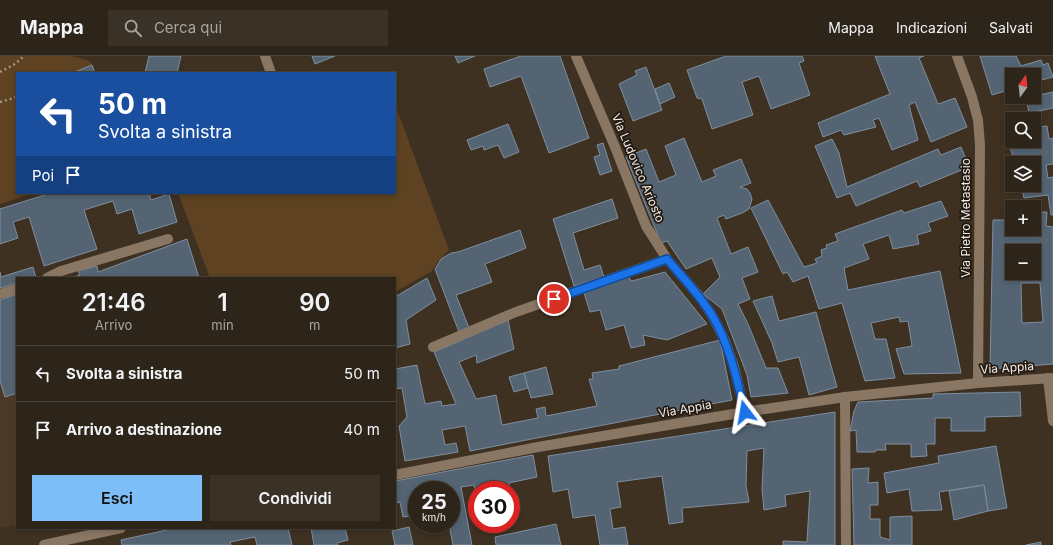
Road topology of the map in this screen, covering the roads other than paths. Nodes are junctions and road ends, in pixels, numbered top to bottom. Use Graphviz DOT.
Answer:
graph roads {
  1 [pos="264,56"];
  2 [pos="576,56"];
  3 [pos="957,56"];
  4 [pos="271,72"];
  5 [pos="168,239"];
  6 [pos="667,259"];
  7 [pos="49,277"];
  8 [pos="16,289"];
  9 [pos="0,294"];
  10 [pos="433,347"];
  11 [pos="1051,378"];
  12 [pos="978,383"];
  13 [pos="845,397"];
  14 [pos="745,412"];
  15 [pos="1053,421"];
  16 [pos="396,475"];
  17 [pos="116,529"];
  18 [pos="44,545"];
  19 [pos="846,545"];
  1 -- 4 [label="street"];
  2 -- 6 [label="street, Via Ludovico Ariosto"];
  3 -- 12 [label="street, Via Pietro Metastasio"];
  5 -- 7 [label="street"];
  6 -- 10 [label="street"];
  6 -- 14 [label="street, Via Ludovico Ariosto"];
  8 -- 9 [label="street"];
  11 -- 12 [label="street, Via Appia"];
  11 -- 15 [label="street"];
  12 -- 13 [label="street, Via Appia"];
  13 -- 14 [label="street, Via Appia"];
  13 -- 19 [label="street"];
  14 -- 16 [label="street, Via Appia"];
  17 -- 18 [label="street"];
}
